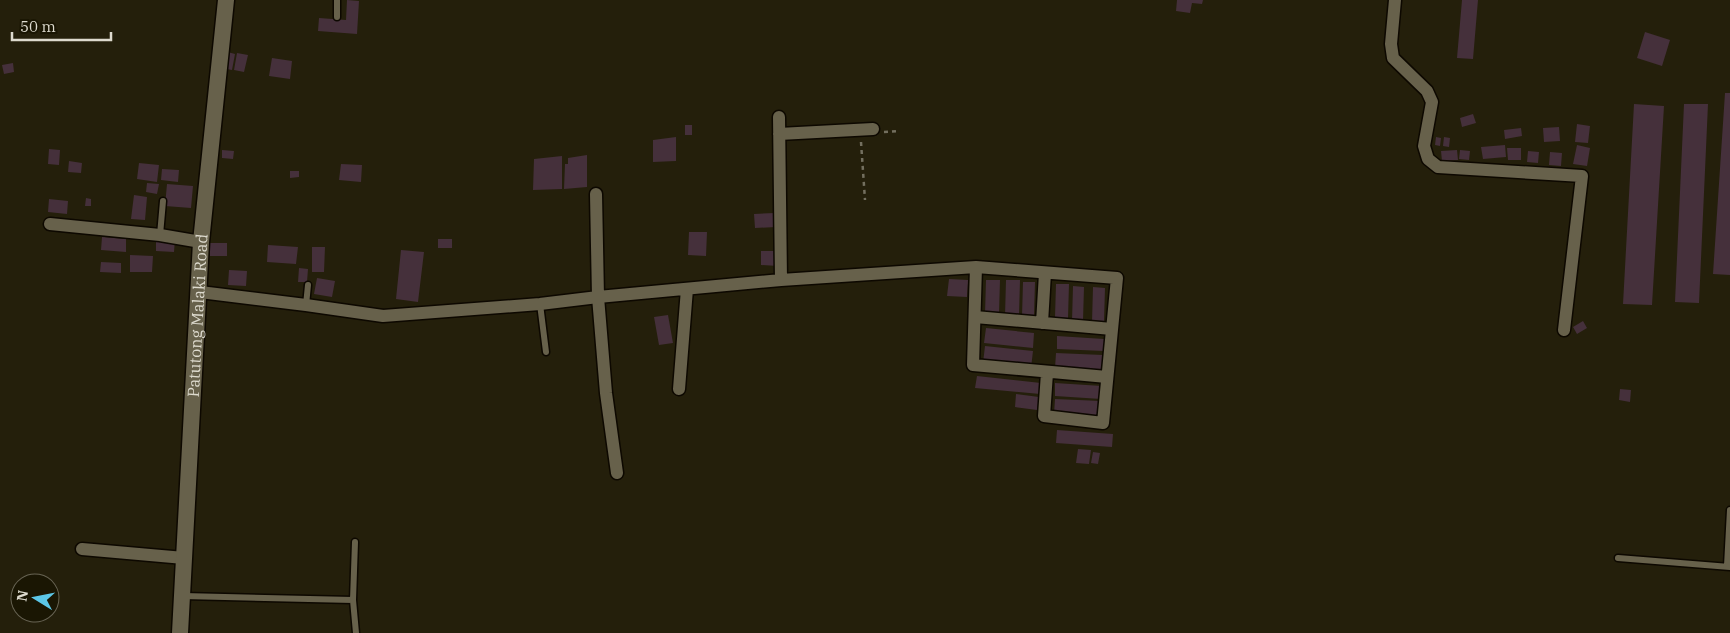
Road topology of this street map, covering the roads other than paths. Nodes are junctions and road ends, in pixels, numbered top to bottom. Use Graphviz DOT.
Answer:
graph roads {
  1 [pos="226,0"];
  2 [pos="337,0"];
  3 [pos="1395,0"];
  4 [pos="337,17"];
  5 [pos="778,117"];
  6 [pos="867,129"];
  7 [pos="779,134"];
  8 [pos="596,194"];
  9 [pos="163,201"];
  10 [pos="50,224"];
  11 [pos="160,235"];
  12 [pos="201,242"];
  13 [pos="976,267"];
  14 [pos="1045,273"];
  15 [pos="781,280"];
  16 [pos="308,285"];
  17 [pos="687,289"];
  18 [pos="200,292"];
  19 [pos="598,296"];
  20 [pos="540,304"];
  21 [pos="306,305"];
  22 [pos="975,317"];
  23 [pos="1042,323"];
  24 [pos="1112,329"];
  25 [pos="1564,330"];
  26 [pos="546,352"];
  27 [pos="1047,373"];
  28 [pos="1108,377"];
  29 [pos="679,389"];
  30 [pos="617,473"];
  31 [pos="1730,510"];
  32 [pos="355,542"];
  33 [pos="82,549"];
  34 [pos="184,558"];
  35 [pos="1618,558"];
  36 [pos="1728,567"];
  37 [pos="181,596"];
  38 [pos="353,600"];
  39 [pos="180,633"];
  40 [pos="356,633"];
  1 -- 12 [label="street, Patutong Malaki Road"];
  2 -- 4 [label="lane"];
  3 -- 25 [label="street"];
  5 -- 7 [label="street"];
  6 -- 7 [label="street"];
  7 -- 15 [label="street"];
  8 -- 19 [label="street"];
  9 -- 11 [label="lane"];
  10 -- 11 [label="street"];
  11 -- 12 [label="street"];
  12 -- 18 [label="street, Patutong Malaki Road"];
  13 -- 14 [label="street"];
  13 -- 15 [label="street"];
  13 -- 22 [label="street"];
  14 -- 23 [label="street"];
  14 -- 24 [label="street"];
  15 -- 17 [label="street"];
  16 -- 21 [label="lane"];
  17 -- 19 [label="street"];
  17 -- 29 [label="street"];
  18 -- 21 [label="street"];
  18 -- 34 [label="street, Patutong Malaki Road"];
  19 -- 20 [label="street"];
  19 -- 30 [label="street"];
  20 -- 21 [label="street"];
  20 -- 26 [label="lane"];
  22 -- 23 [label="street"];
  22 -- 27 [label="street"];
  23 -- 24 [label="street"];
  24 -- 28 [label="street"];
  27 -- 28 [label="street"];
  27 -- 28 [label="street"];
  31 -- 36 [label="lane"];
  32 -- 38 [label="lane"];
  33 -- 34 [label="street"];
  34 -- 37 [label="street, Patutong Malaki Road"];
  35 -- 36 [label="lane"];
  37 -- 38 [label="lane"];
  37 -- 39 [label="street, Patutong Malaki Road"];
  38 -- 40 [label="lane"];
}
